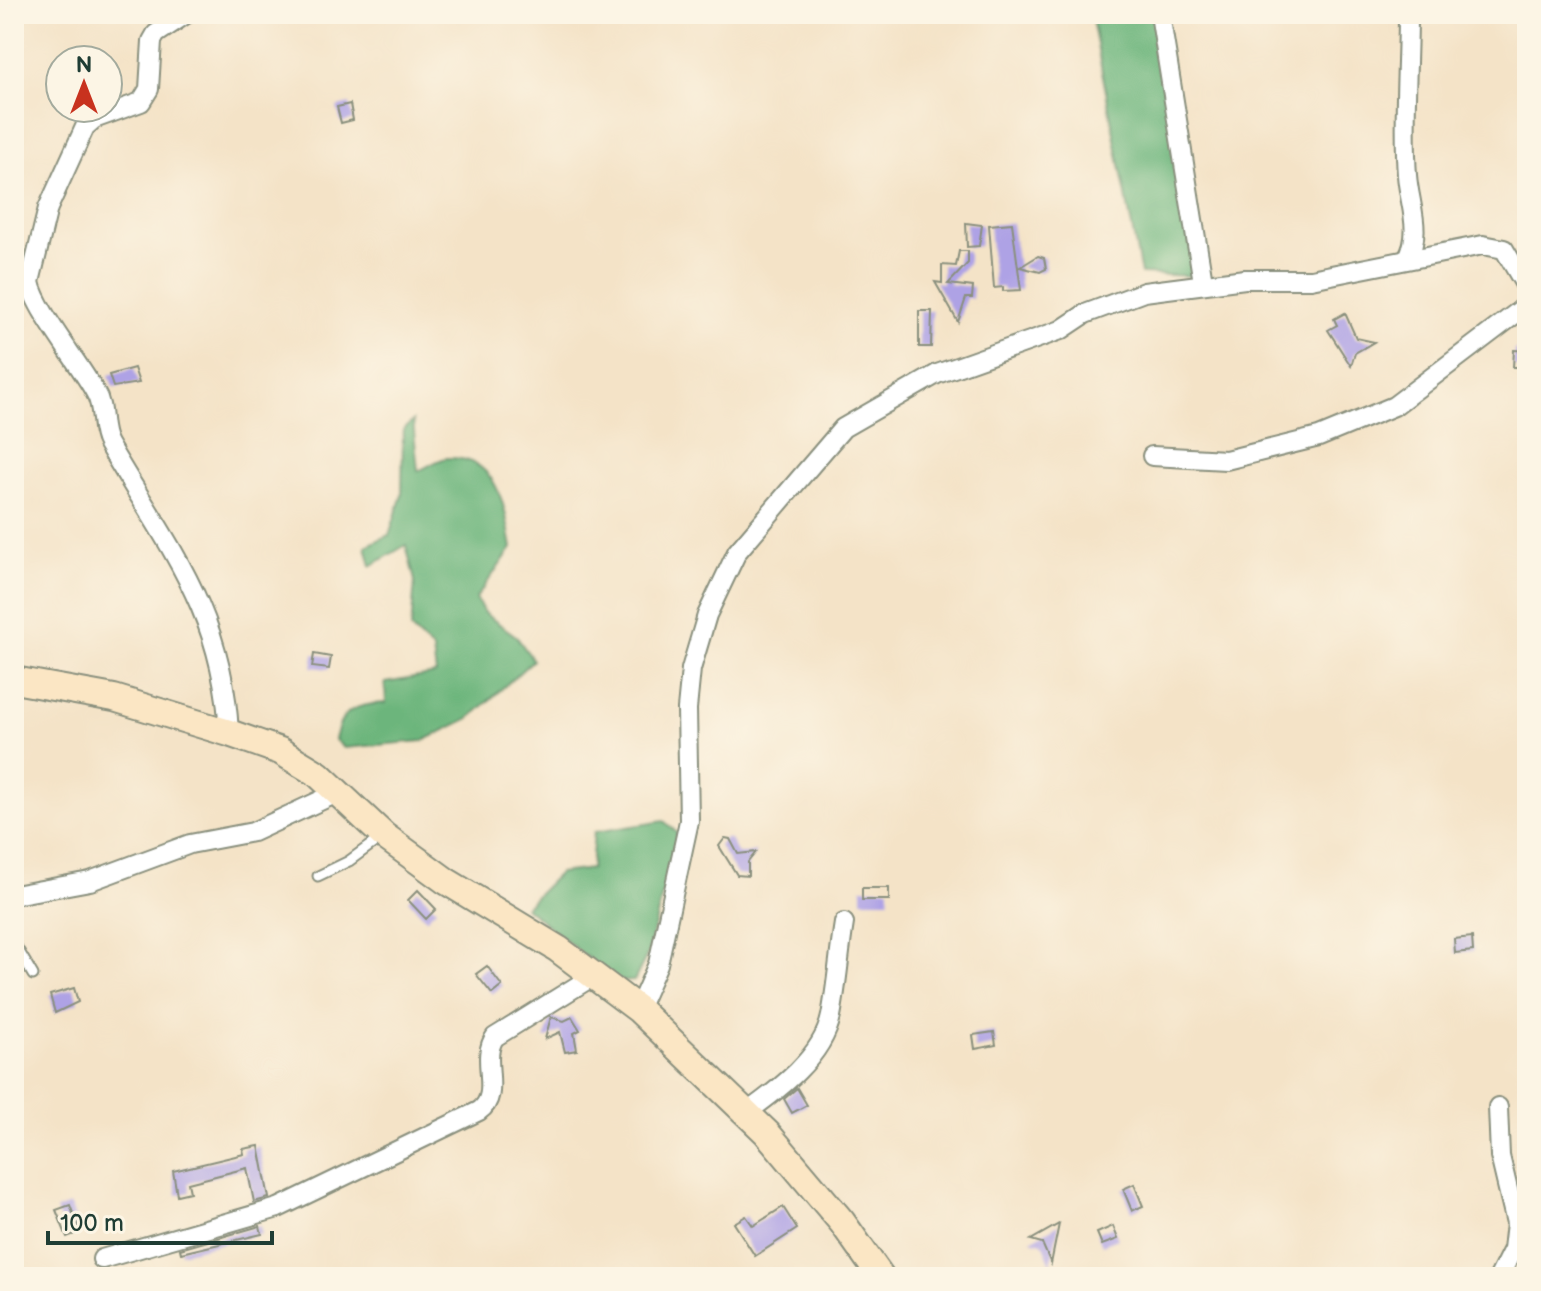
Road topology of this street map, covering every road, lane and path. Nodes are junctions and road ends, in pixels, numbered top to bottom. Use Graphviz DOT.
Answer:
graph roads {
  1 [pos="186,14"];
  2 [pos="1160,14"];
  3 [pos="1408,14"];
  4 [pos="1407,259"];
  5 [pos="1203,282"];
  6 [pos="1527,288"];
  7 [pos="1527,305"];
  8 [pos="1152,456"];
  9 [pos="14,680"];
  10 [pos="229,733"];
  11 [pos="339,792"];
  12 [pos="383,835"];
  13 [pos="318,876"];
  14 [pos="14,895"];
  15 [pos="844,923"];
  16 [pos="14,943"];
  17 [pos="33,975"];
  18 [pos="595,975"];
  19 [pos="638,1009"];
  20 [pos="1498,1107"];
  21 [pos="746,1113"];
  22 [pos="102,1259"];
  23 [pos="881,1277"];
  24 [pos="1499,1277"];
  1 -- 10 [label="street"];
  2 -- 5 [label="street"];
  3 -- 4 [label="street"];
  4 -- 5 [label="street"];
  4 -- 6 [label="street"];
  5 -- 19 [label="street"];
  7 -- 8 [label="street"];
  9 -- 10 [label="street"];
  10 -- 11 [label="street"];
  11 -- 12 [label="street"];
  11 -- 14 [label="street"];
  12 -- 13 [label="lane"];
  12 -- 18 [label="street"];
  15 -- 21 [label="street"];
  16 -- 17 [label="lane"];
  18 -- 19 [label="street"];
  18 -- 22 [label="street"];
  19 -- 21 [label="street"];
  20 -- 24 [label="street"];
  21 -- 23 [label="street"];
}
